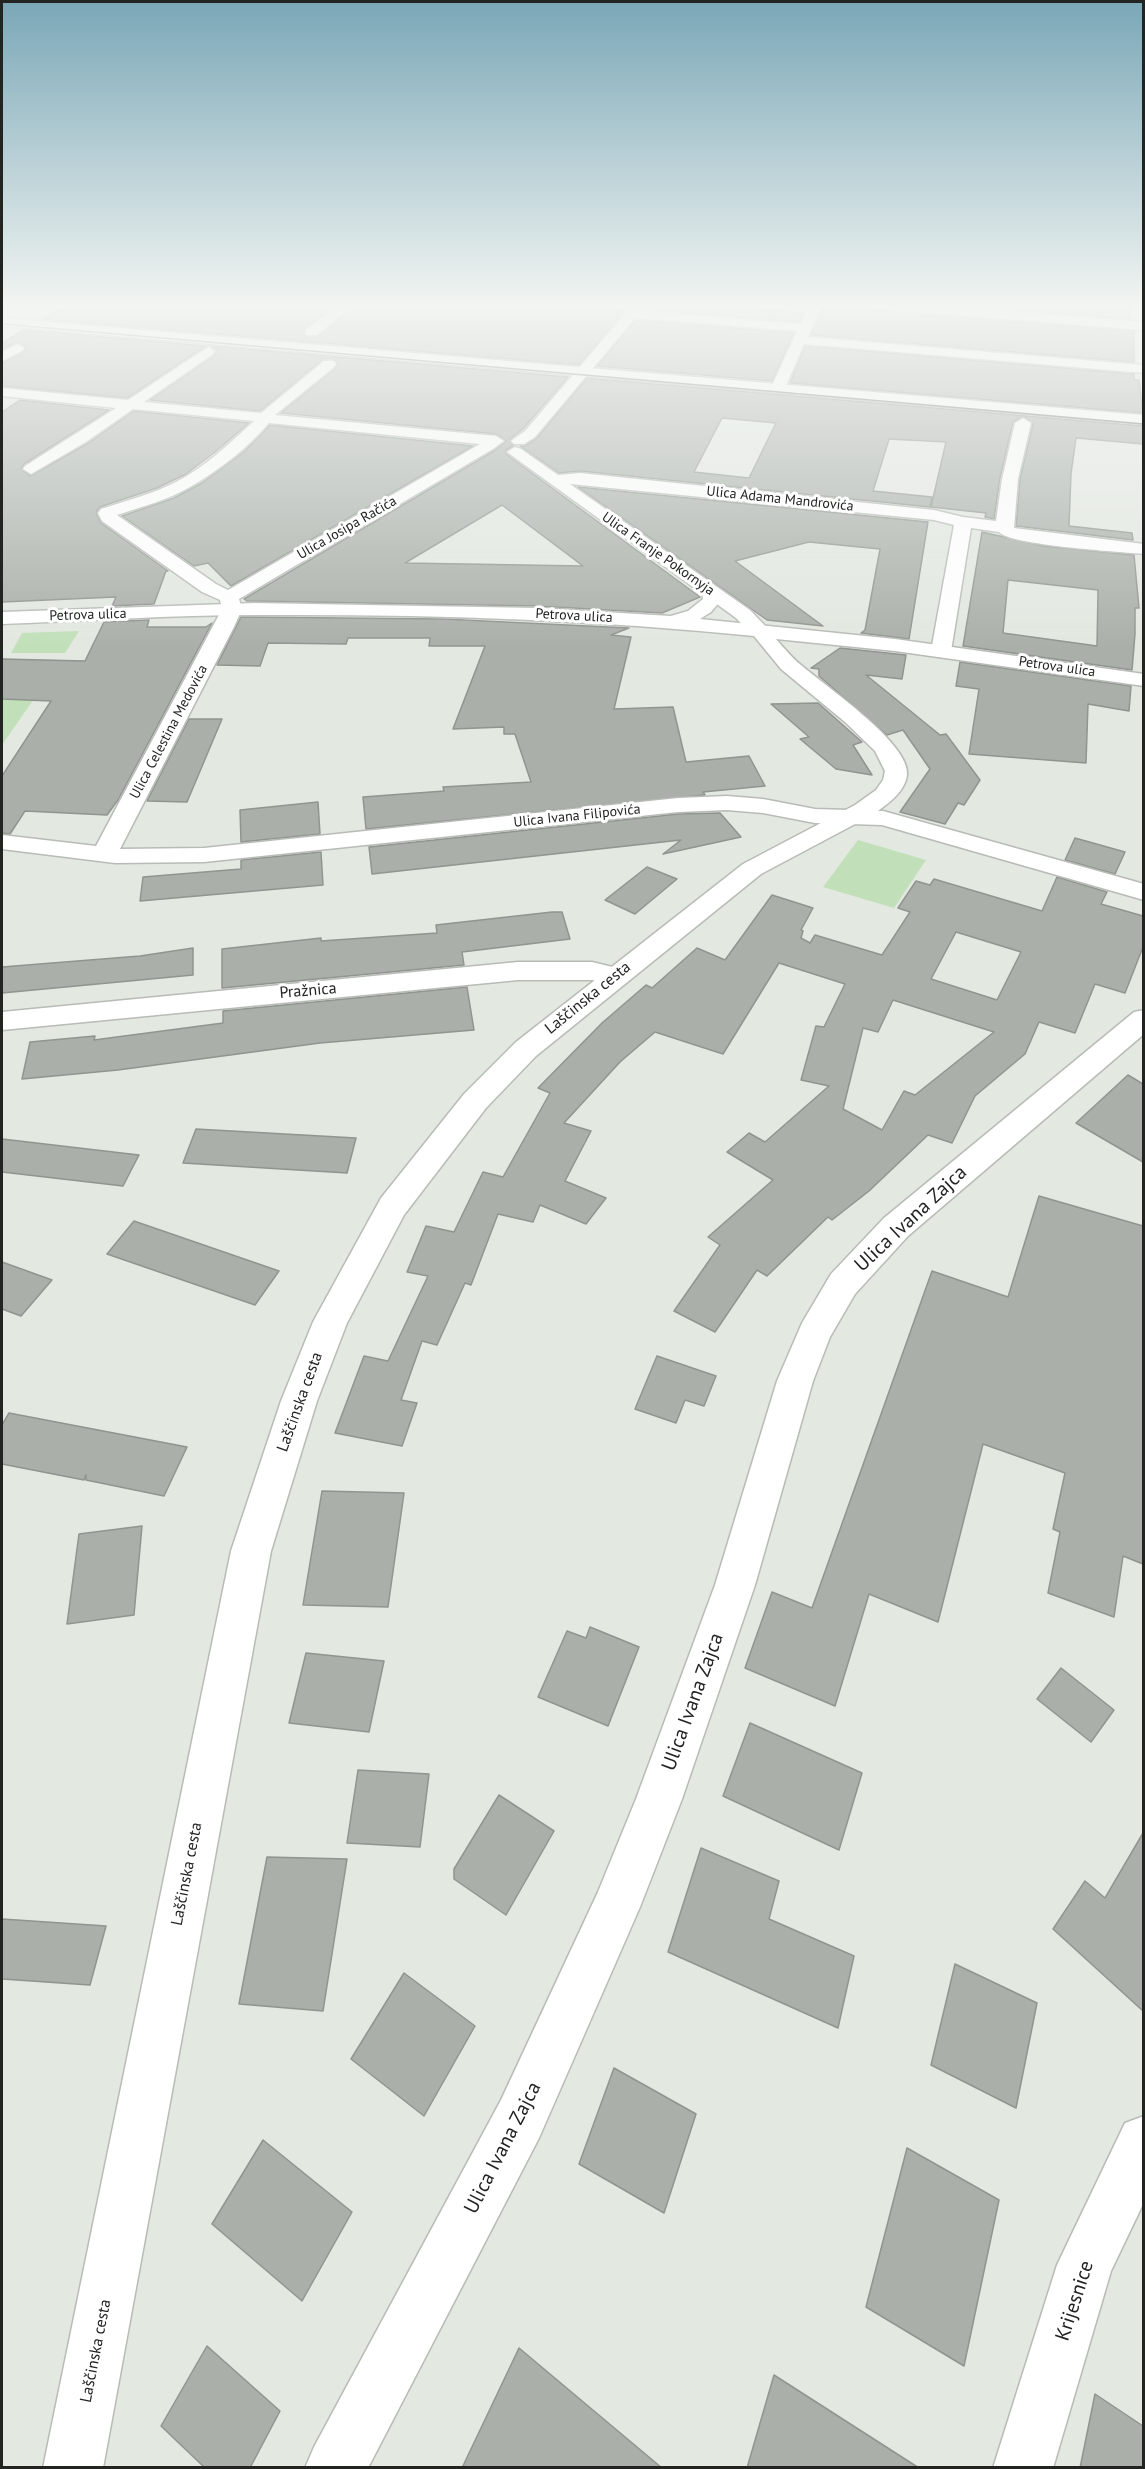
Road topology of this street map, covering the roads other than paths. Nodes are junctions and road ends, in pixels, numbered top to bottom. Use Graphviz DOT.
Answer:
graph roads {
  1 [pos="108,419"];
  2 [pos="266,419"];
  3 [pos="278,419"];
  4 [pos="542,419"];
  5 [pos="1023,423"];
  6 [pos="492,444"];
  7 [pos="517,447"];
  8 [pos="31,469"];
  9 [pos="555,480"];
  10 [pos="963,522"];
  11 [pos="1004,527"];
  12 [pos="1143,549"];
  13 [pos="711,592"];
  14 [pos="231,603"];
  15 [pos="2,618"];
  16 [pos="670,622"];
  17 [pos="760,631"];
  18 [pos="837,639"];
  19 [pos="941,651"];
  20 [pos="792,669"];
  21 [pos="1143,680"];
  22 [pos="851,816"];
  23 [pos="2,842"];
  24 [pos="104,855"];
  25 [pos="1143,892"];
  26 [pos="615,976"];
  27 [pos="1143,1019"];
  28 [pos="2,1021"];
  29 [pos="1143,2142"];
  30 [pos="73,2468"];
  31 [pos="334,2468"];
  32 [pos="1023,2468"];
  1 -- 8 [label="street"];
  2 -- 14 [label="street"];
  3 -- 6 [label="street"];
  4 -- 7 [label="street"];
  5 -- 11 [label="street"];
  6 -- 7 [label="street"];
  6 -- 14 [label="street, Ulica Josipa Račića"];
  7 -- 9 [label="street, Ulica Franje Pokornyja"];
  9 -- 10 [label="street, Ulica Adama Mandrovića"];
  9 -- 13 [label="street, Ulica Franje Pokornyja"];
  10 -- 11 [label="street, Ulica Adama Mandrovića"];
  10 -- 19 [label="street"];
  11 -- 12 [label="street, Ulica Adama Mandrovića"];
  13 -- 16 [label="street"];
  13 -- 17 [label="street, Ulica Franje Pokornyja"];
  14 -- 15 [label="street, Petrova ulica"];
  14 -- 16 [label="street, Petrova ulica"];
  14 -- 24 [label="street, Ulica Celestina Medovića"];
  16 -- 17 [label="street, Petrova ulica"];
  17 -- 18 [label="street, Petrova ulica"];
  17 -- 20 [label="street, Laščinska cesta"];
  18 -- 19 [label="street, Petrova ulica"];
  18 -- 20 [label="street"];
  19 -- 21 [label="street, Petrova ulica"];
  20 -- 22 [label="street, Laščinska cesta"];
  22 -- 24 [label="street, Ulica Ivana Filipovića"];
  22 -- 25 [label="street, Ulica Ivana Filipovića"];
  22 -- 26 [label="street, Laščinska cesta"];
  23 -- 24 [label="street, Ulica Ivana Filipovića"];
  26 -- 28 [label="street, Pražnica"];
  26 -- 30 [label="street, Laščinska cesta"];
  27 -- 31 [label="street, Ulica Ivana Zajca"];
  29 -- 32 [label="street, Krijesnice"];
}
